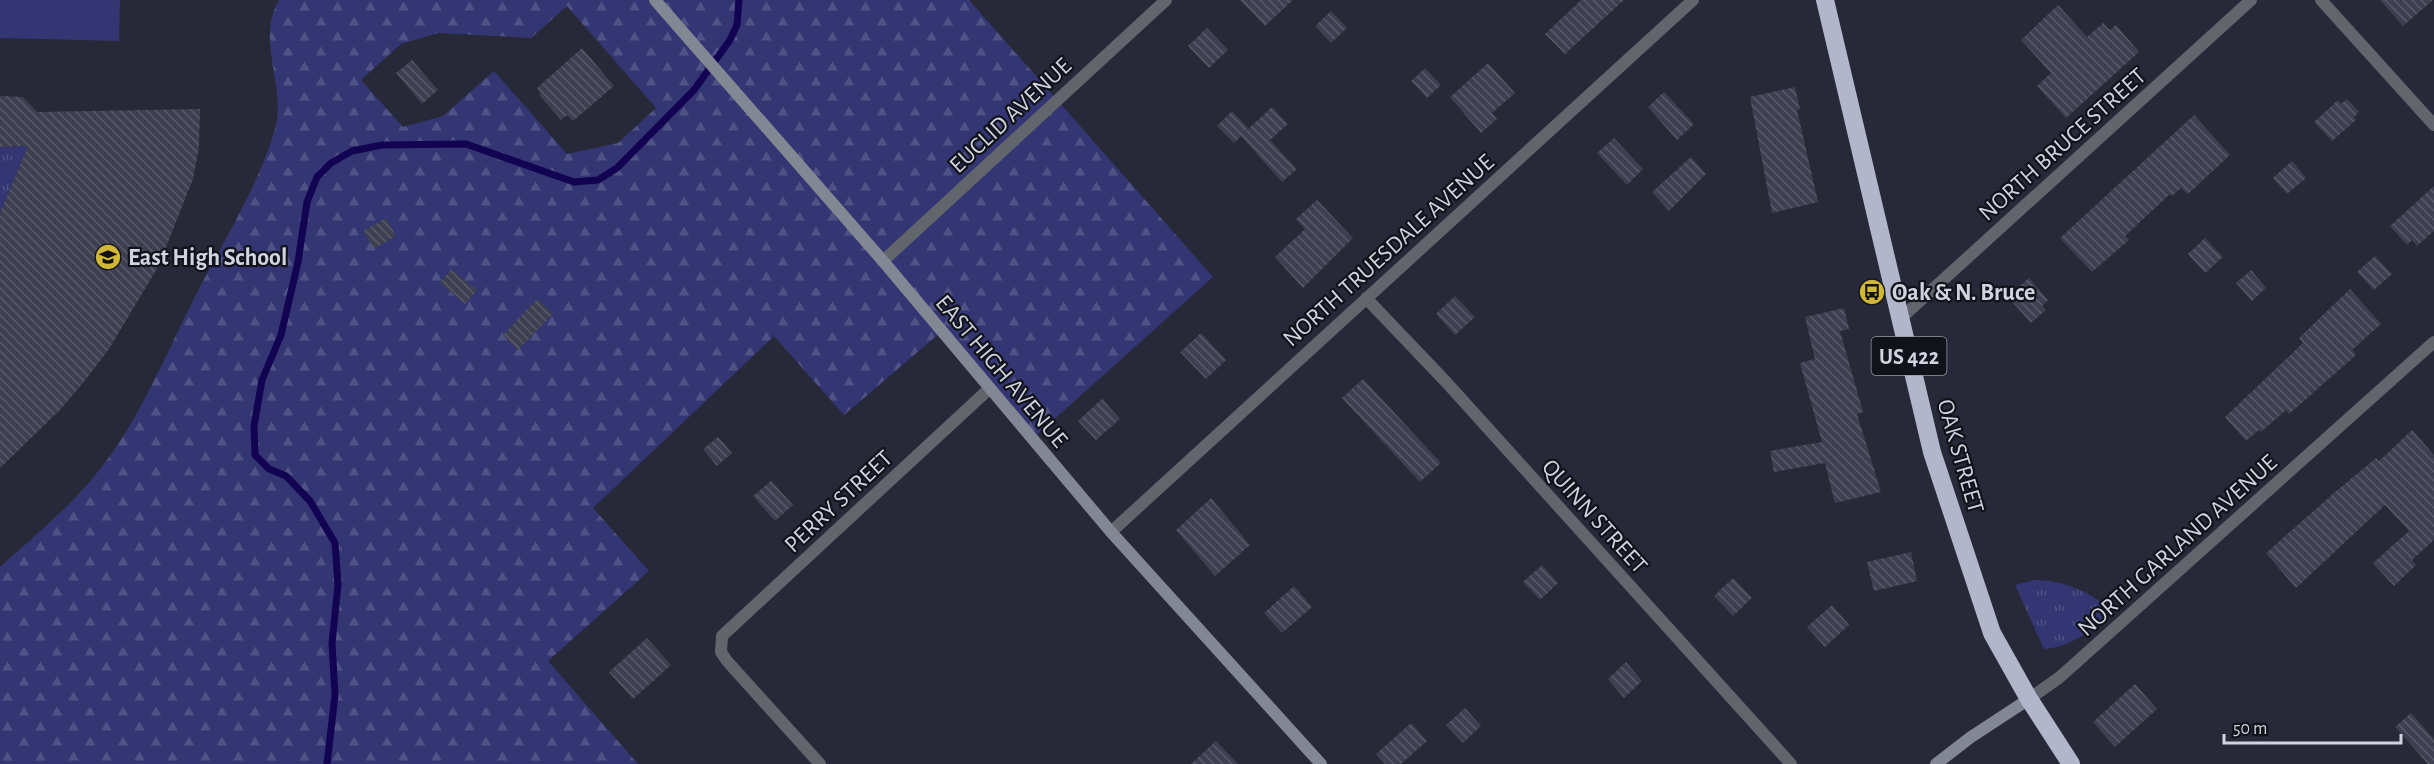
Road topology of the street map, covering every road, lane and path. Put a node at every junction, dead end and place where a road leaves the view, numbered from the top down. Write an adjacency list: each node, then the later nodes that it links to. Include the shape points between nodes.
1 (655, 0): 8 (street, EAST HIGH AVENUE)
2 (1166, 0): 8 (street, EUCLID AVENUE)
3 (1693, 0): 9 (street, NORTH TRUESDALE AVENUE)
4 (1825, 0): 10 (highway, OAK STREET / US 422)
5 (2251, 0): 10 (street, NORTH BRUCE STREET)
6 (2321, 0): 7 (street)
7 (2434, 125)
8 (883, 261): 12 (street, EAST HIGH AVENUE)
9 (1366, 298): 13 (street, NORTH TRUESDALE AVENUE); 17 (street, QUINN STREET)
10 (1900, 319): 14 (highway, OAK STREET / US 422, via 1932,452 1992,633)
11 (2434, 342): 14 (street, NORTH GARLAND AVENUE, via 2060,677)
12 (989, 389): 13 (street, EAST HIGH AVENUE); 15 (street, PERRY STREET, via 722,636 720,645 727,661)
13 (1111, 532): 16 (street, EAST HIGH AVENUE)
14 (2029, 699): 18 (street, NORTH GARLAND AVENUE); 19 (highway, OAK STREET / US 422)
15 (820, 764)
16 (1321, 764)
17 (1791, 764)
18 (1936, 764)
19 (2071, 764)

